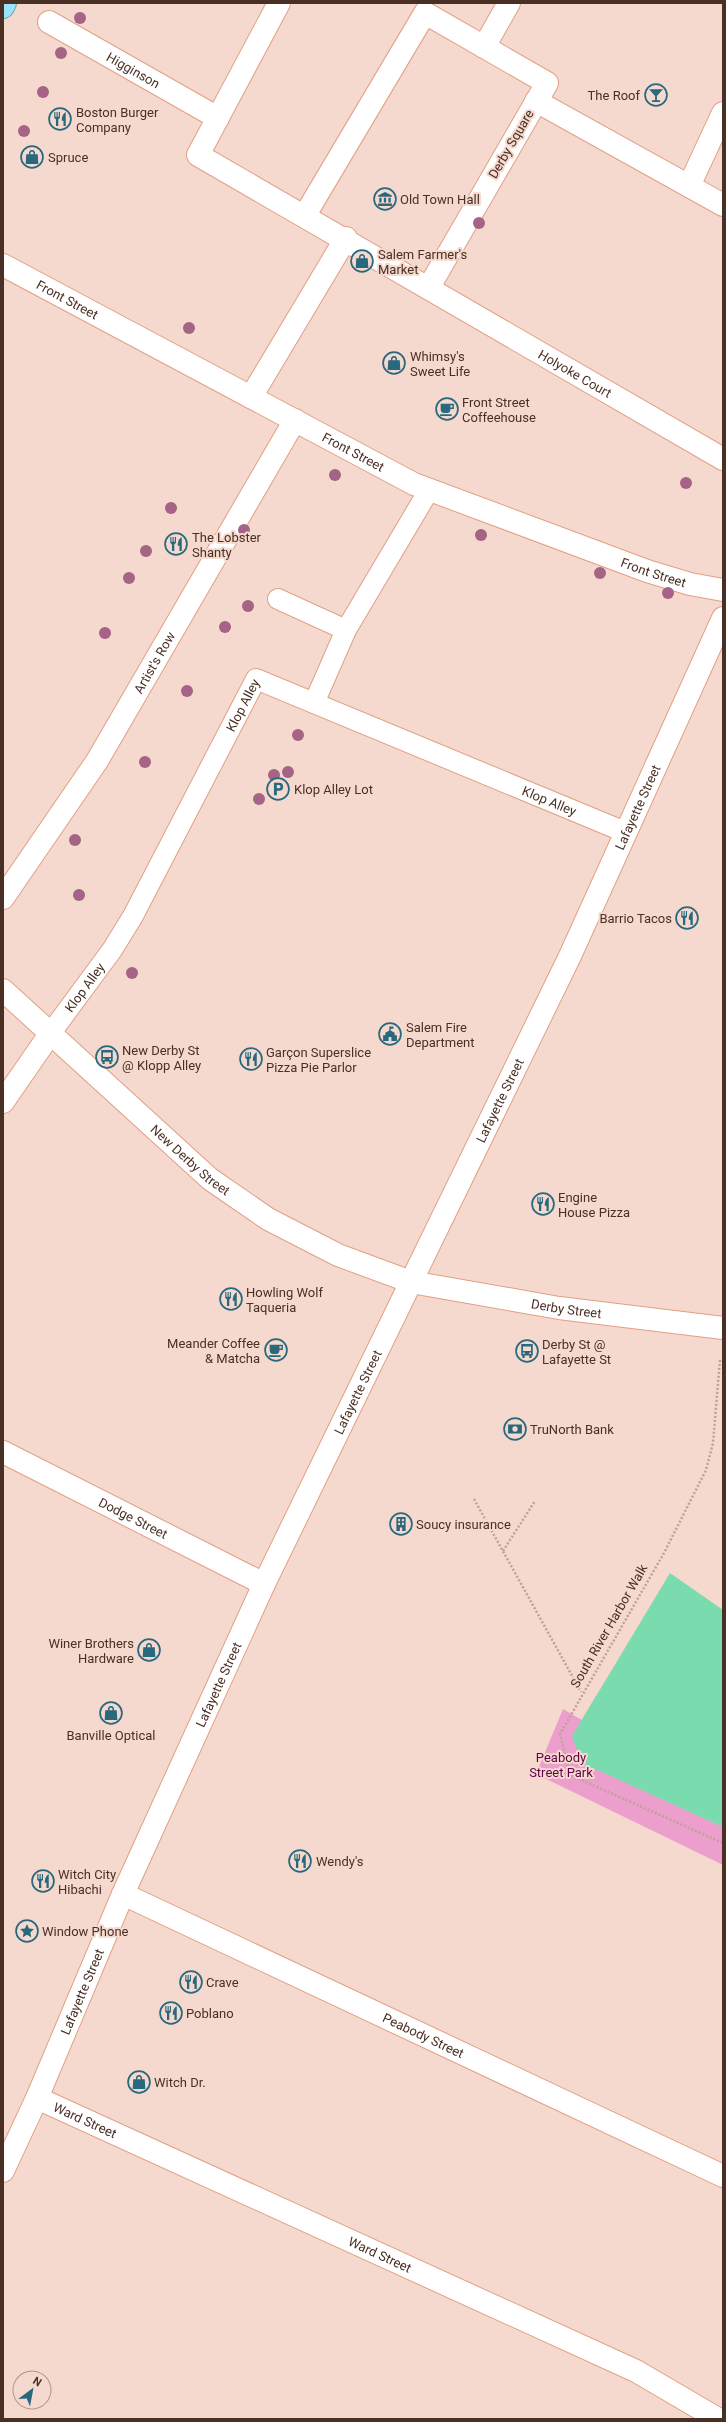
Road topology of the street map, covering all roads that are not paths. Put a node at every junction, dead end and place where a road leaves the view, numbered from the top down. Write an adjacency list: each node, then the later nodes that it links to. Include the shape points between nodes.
1 (5, 3): 4 (highway)
2 (278, 3): 10 (street)
3 (509, 3): 7 (street)
4 (3, 7)
5 (423, 8): 7 (street, Derby Square); 13 (street, Derby Square)
6 (49, 22): 10 (street, Higginson)
7 (484, 47): 8 (street, Derby Square, via 546,83)
8 (536, 101): 11 (street); 16 (street, Derby Square)
9 (723, 113): 11 (street)
10 (218, 118): 13 (street, via 198,155)
11 (689, 186): 12 (street)
12 (723, 205)
13 (305, 215): 14 (street)
14 (346, 238): 16 (street); 17 (street)
15 (3, 265): 17 (street, Front Street)
16 (429, 287): 19 (street, Holyoke Court)
17 (251, 397): 18 (street, Front Street)
18 (295, 420): 20 (street, Front Street); 27 (street, Artist's Row, via 97,761)
19 (723, 459)
20 (429, 490): 21 (street, Front Street, via 647,571 690,584); 24 (lane)
21 (723, 590)
22 (278, 599): 24 (lane)
23 (723, 618): 26 (street, Lafayette Street)
24 (346, 630): 25 (lane)
25 (314, 703): 26 (lane, Klop Alley); 29 (lane, Klop Alley, via 256,679 133,916 112,950)
26 (625, 832): 31 (street, Lafayette Street, via 570,956)
27 (3, 898)
28 (3, 990): 29 (street, New Derby Street)
29 (50, 1034): 30 (street); 31 (street, New Derby Street, via 210,1179 268,1219 338,1255)
30 (3, 1102)
31 (411, 1282): 32 (street, Derby Street, via 559,1308); 34 (street, Lafayette Street)
32 (723, 1328)
33 (3, 1452): 34 (street, Dodge Street)
34 (264, 1584): 35 (street, Lafayette Street)
35 (123, 1894): 36 (street, Lafayette Street); 38 (street, Peabody Street)
36 (37, 2098): 37 (street, Lafayette Street); 39 (street, Ward Street, via 636,2371)
37 (3, 2171)
38 (723, 2176)
39 (718, 2419)

